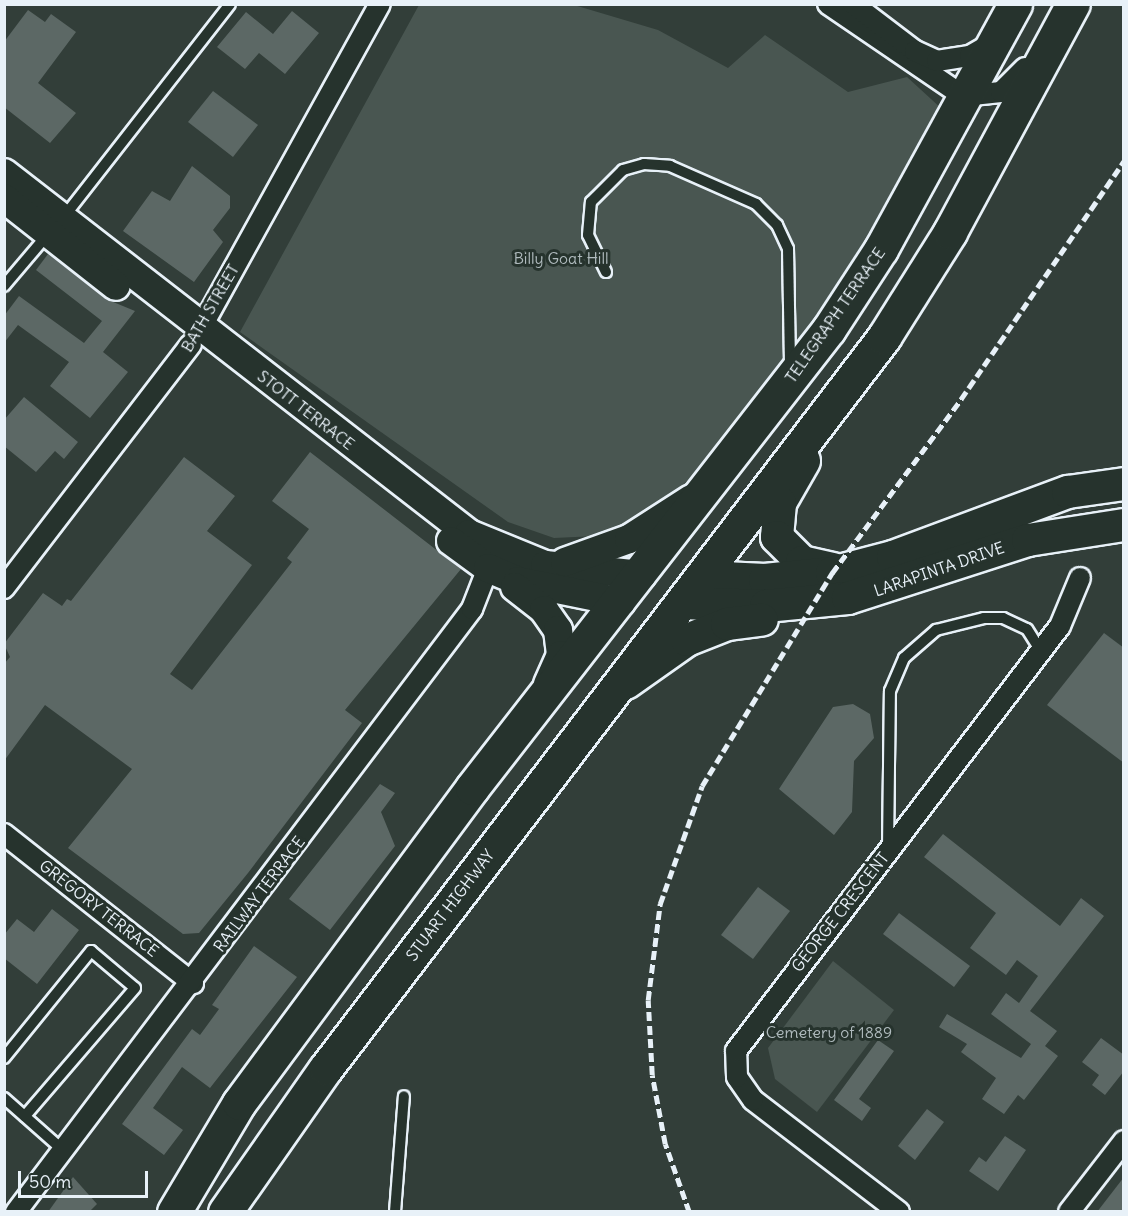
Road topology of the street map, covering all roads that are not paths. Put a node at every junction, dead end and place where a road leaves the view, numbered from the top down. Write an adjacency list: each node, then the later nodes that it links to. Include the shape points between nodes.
1 (230, 4): 12 (lane)
2 (380, 4): 15 (street, BATH STREET)
3 (828, 4): 9 (street)
4 (853, 4): 8 (street, via 915,51 937,61 970,56)
5 (1015, 4): 8 (highway, TELEGRAPH TERRACE)
6 (1064, 4): 9 (street, via 1011,87 989,96)
7 (1073, 4): 16 (highway, via 950,232)
8 (995, 42): 9 (highway, TELEGRAPH TERRACE)
9 (963, 96): 17 (highway, TELEGRAPH TERRACE, via 881,249)
10 (4, 173): 12 (main road, STOTT TERRACE)
11 (4, 198): 12 (main road, STOTT TERRACE)
12 (56, 226): 14 (lane); 15 (main road, STOTT TERRACE)
13 (606, 272): 17 (lane, via 588,235 591,202 623,170 644,164 670,166 756,204 777,225 788,249)
14 (4, 286)
15 (196, 336): 21 (main road, STOTT TERRACE, via 455,524 506,553); 22 (main road, STOTT TERRACE); 27 (street, BATH STREET)
16 (884, 337): 24 (highway); 26 (main road, via 786,490 776,514 781,545 802,562)
17 (790, 381): 19 (highway, TELEGRAPH TERRACE)
18 (1124, 484): 26 (main road, LARAPINTA DRIVE, via 1068,492 1006,512)
19 (705, 488): 21 (main road, via 621,543 580,559); 23 (highway, TELEGRAPH TERRACE)
20 (1124, 525): 26 (main road, LARAPINTA DRIVE, via 1028,540)
21 (545, 565): 23 (main road, STOTT TERRACE)
22 (488, 568): 28 (main road, STOTT TERRACE, via 561,594); 32 (main road, via 529,596 558,630 561,655); 35 (street, RAILWAY TERRACE, via 472,609)
23 (641, 575): 24 (highway); 28 (highway, TELEGRAPH TERRACE)
24 (703, 577): 26 (main road, LARAPINTA DRIVE); 29 (highway)
25 (1080, 578): 30 (street, GEORGE CRESCENT, via 1070,611)
26 (871, 579): 29 (main road, LARAPINTA DRIVE, via 813,604); 31 (main road, via 829,610 704,632 636,674)
27 (4, 588)
28 (621, 602): 29 (highway); 32 (highway)
29 (682, 603): 31 (highway, STUART HIGHWAY)
30 (1041, 650): 34 (street, GEORGE CRESCENT); 34 (lane, via 1034,635 1015,623 976,618 936,630 904,658 890,691)
31 (611, 696): 44 (highway, STUART HIGHWAY, via 326,1068)
32 (530, 717): 43 (highway, via 238,1103)
33 (4, 834): 35 (street, GREGORY TERRACE)
34 (888, 849): 46 (street, GEORGE CRESCENT, via 746,1034 735,1065 753,1100)
35 (193, 983): 41 (street, RAILWAY TERRACE)
36 (4, 1058): 39 (lane, via 91,951 135,988)
37 (404, 1096): 45 (lane)
38 (4, 1098): 39 (lane)
39 (25, 1116): 41 (lane)
40 (1124, 1141): 47 (street)
41 (64, 1150): 42 (street, RAILWAY TERRACE)
42 (16, 1212)
43 (174, 1212)
44 (225, 1212)
45 (394, 1212)
46 (899, 1212)
47 (1069, 1212)

